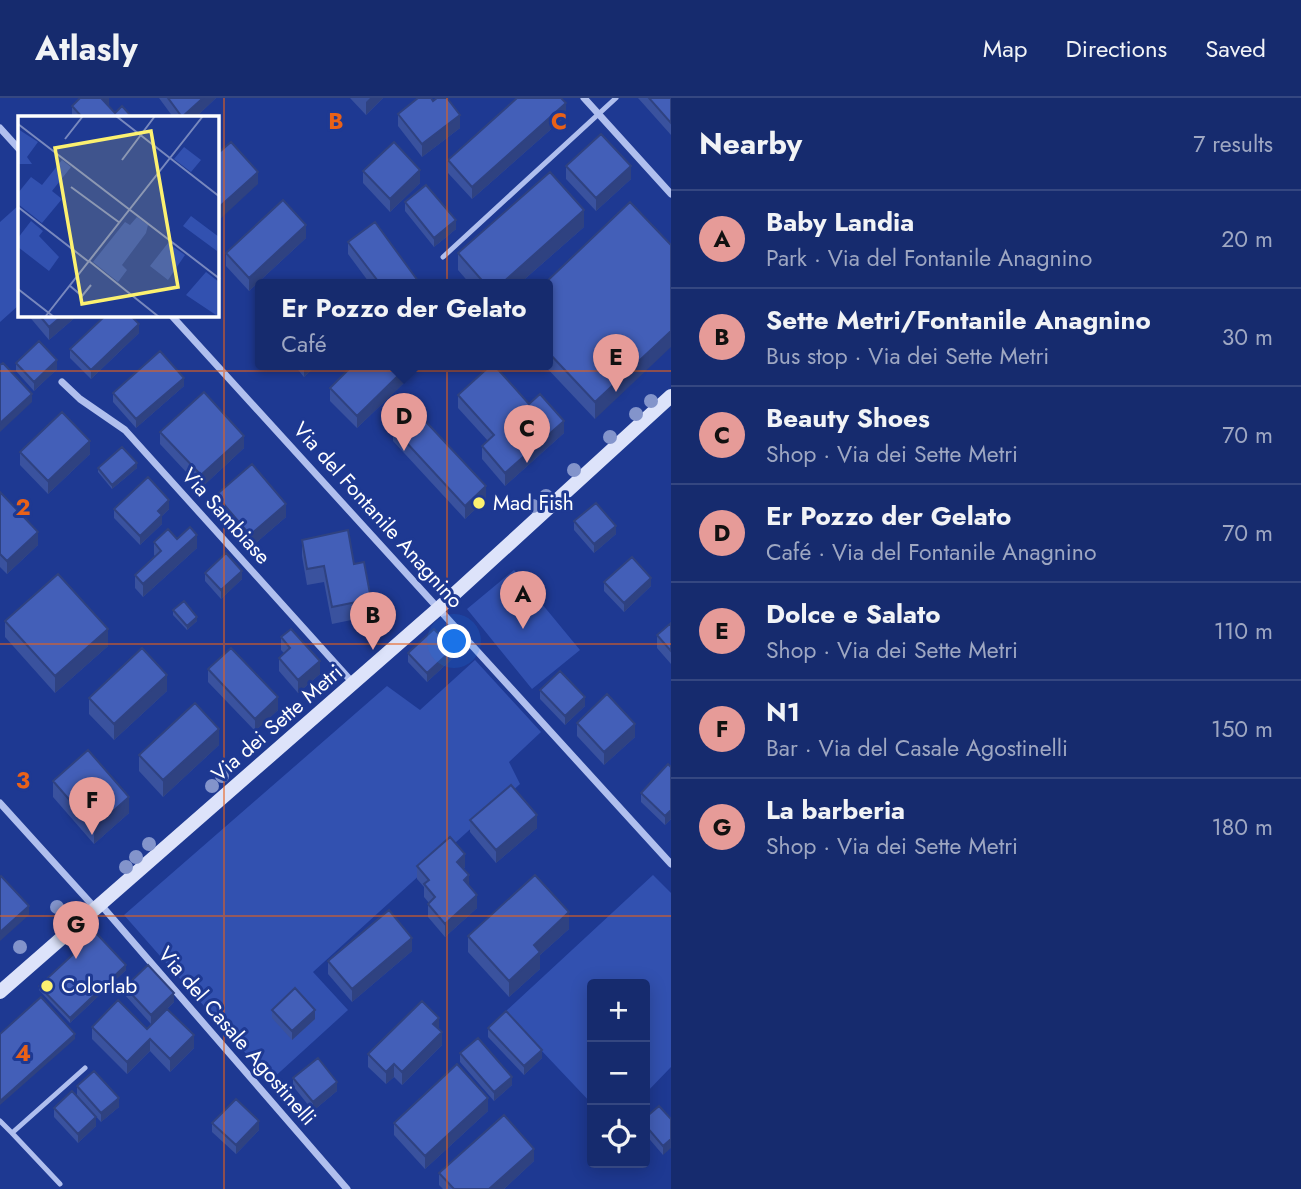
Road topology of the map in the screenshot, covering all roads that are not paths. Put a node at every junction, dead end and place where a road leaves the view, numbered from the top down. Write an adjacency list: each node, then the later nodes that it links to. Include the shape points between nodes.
1 (584, 98): 3 (street)
2 (616, 98): 3 (lane)
3 (598, 114): 6 (street); 7 (lane)
4 (0, 128): 5 (street)
5 (18, 148)
6 (671, 194)
7 (443, 257)
8 (173, 317): 11 (street, Via del Fontanile Anagnino)
9 (62, 383): 12 (street, Via Sambiase, via 125,430)
10 (671, 396): 11 (street, Via dei Sette Metri)
11 (439, 608): 12 (street, Via dei Sette Metri); 14 (street, Via del Fontanile Anagnino)
12 (353, 683): 15 (street, Via dei Sette Metri)
13 (0, 803): 15 (street, Via del Casale Agostinelli)
14 (671, 864)
15 (99, 907): 16 (street, Via dei Sette Metri); 21 (street, Via del Casale Agostinelli)
16 (0, 992)
17 (85, 1068): 19 (lane)
18 (0, 1121): 19 (lane)
19 (12, 1133): 20 (lane)
20 (60, 1184)
21 (347, 1189)

